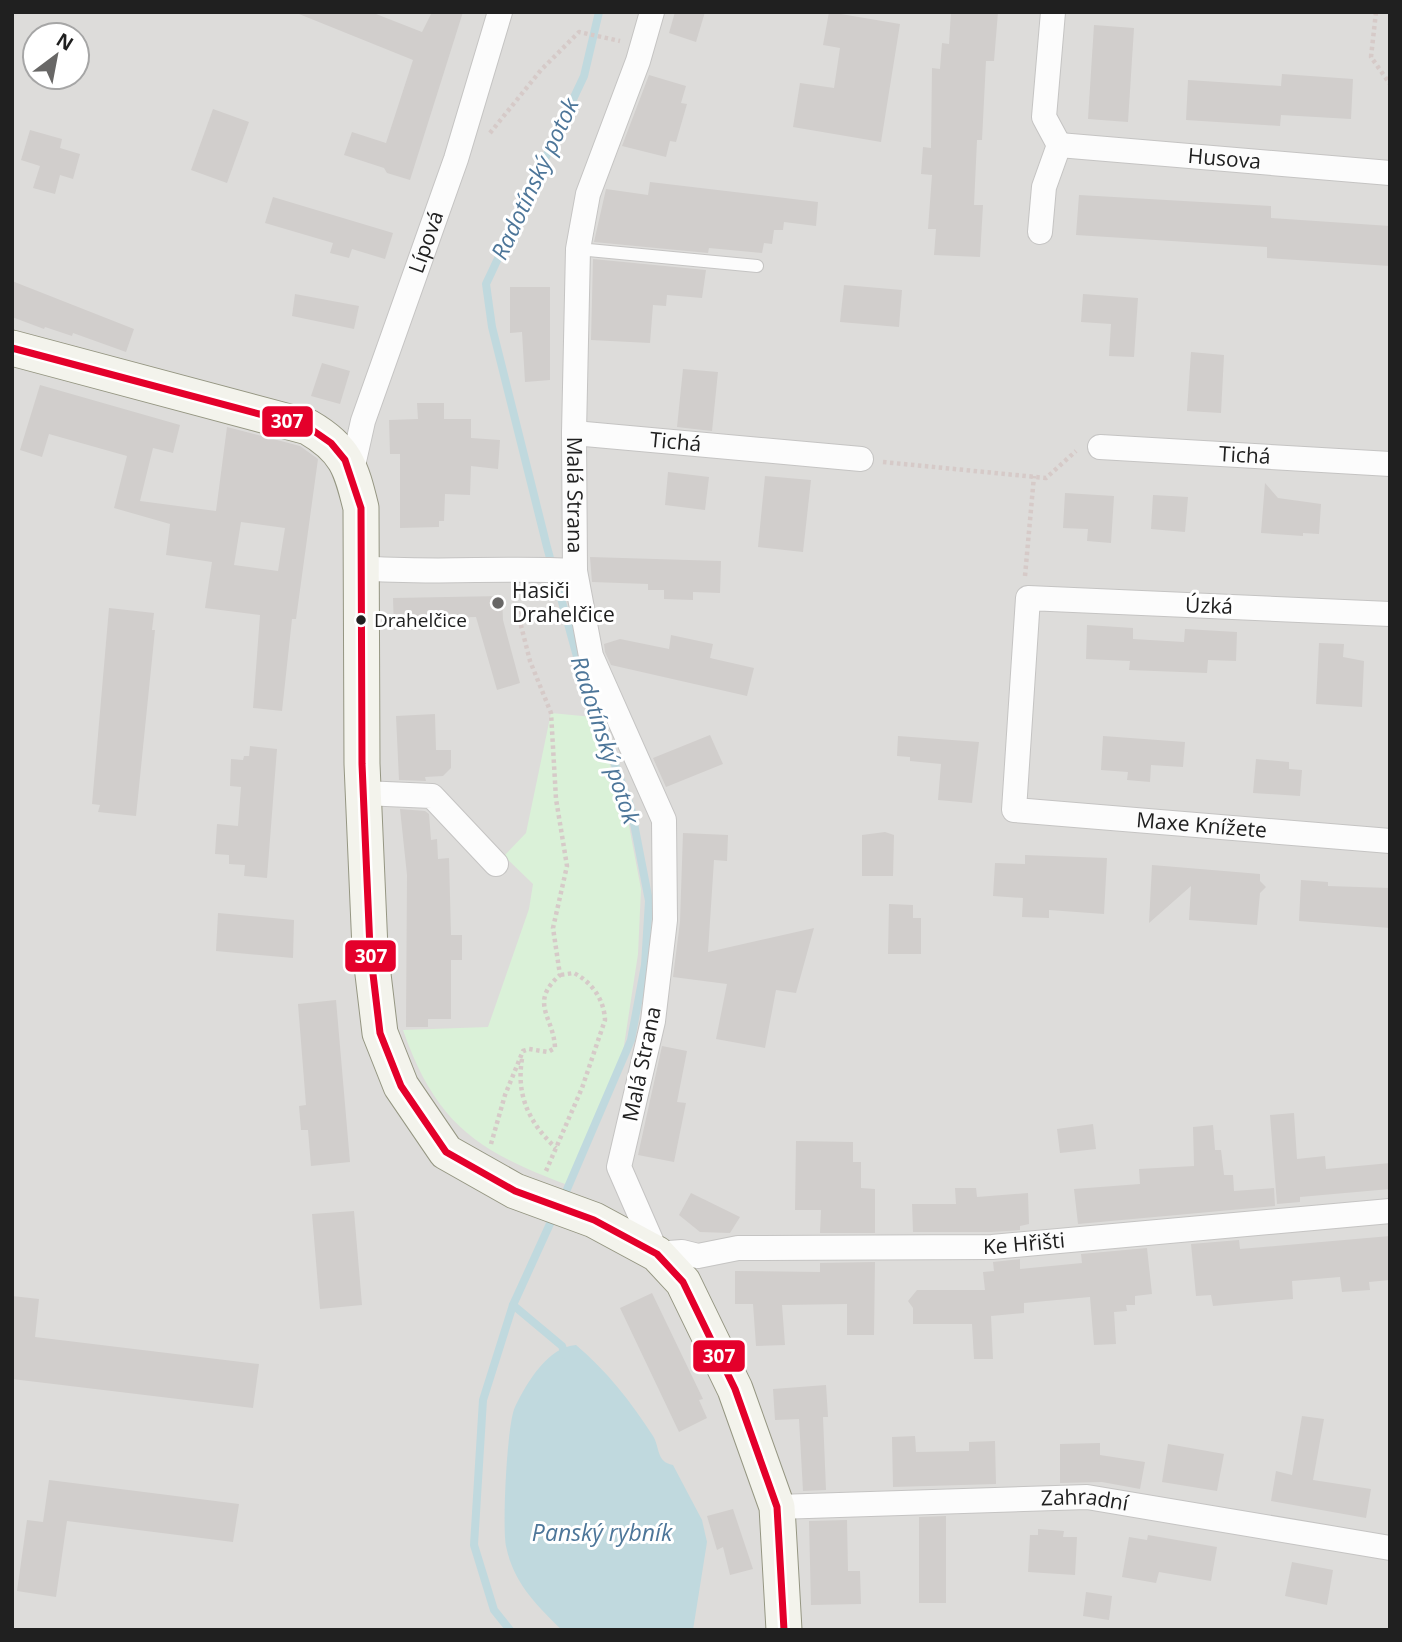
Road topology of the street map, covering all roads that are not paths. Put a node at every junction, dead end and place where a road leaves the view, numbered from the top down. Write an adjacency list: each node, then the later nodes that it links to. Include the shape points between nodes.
1 (500, 12): 14 (street, Lípová, via 456,159 363,421)
2 (652, 12): 7 (street, Malá Strana, via 588,194)
3 (1053, 12): 4 (street, via 1044,117)
4 (1059, 145): 5 (street, Husova); 6 (street, via 1044,187)
5 (1390, 173)
6 (1040, 232)
7 (578, 249): 8 (lane); 10 (street, Malá Strana)
8 (757, 266)
9 (12, 348): 14 (main road, via 308,427 327,438)
10 (574, 433): 12 (street, Tichá); 16 (street, Malá Strana)
11 (1100, 447): 13 (street, Tichá)
12 (861, 460)
13 (1390, 464)
14 (352, 470): 15 (main road, via 361,508)
15 (359, 568): 16 (street, via 410,573); 18 (main road)
16 (570, 571): 23 (street, Malá Strana, via 591,656 664,820 665,920 653,1021 619,1167)
17 (1390, 614): 19 (street, Úzká, via 1028,598)
18 (363, 793): 21 (street, via 432,796); 23 (main road, via 370,949 380,1033 401,1086 446,1152 529,1185)
19 (1014, 810): 20 (street, Maxe Knížete)
20 (1390, 841)
21 (496, 864)
22 (1390, 1211): 23 (street, Ke Hřišti, via 992,1247 738,1248 698,1256)
23 (657, 1254): 24 (main road, via 683,1282 735,1389)
24 (777, 1507): 25 (street, Zahradní, via 1087,1497); 26 (main road)
25 (1390, 1548)
26 (784, 1630)

